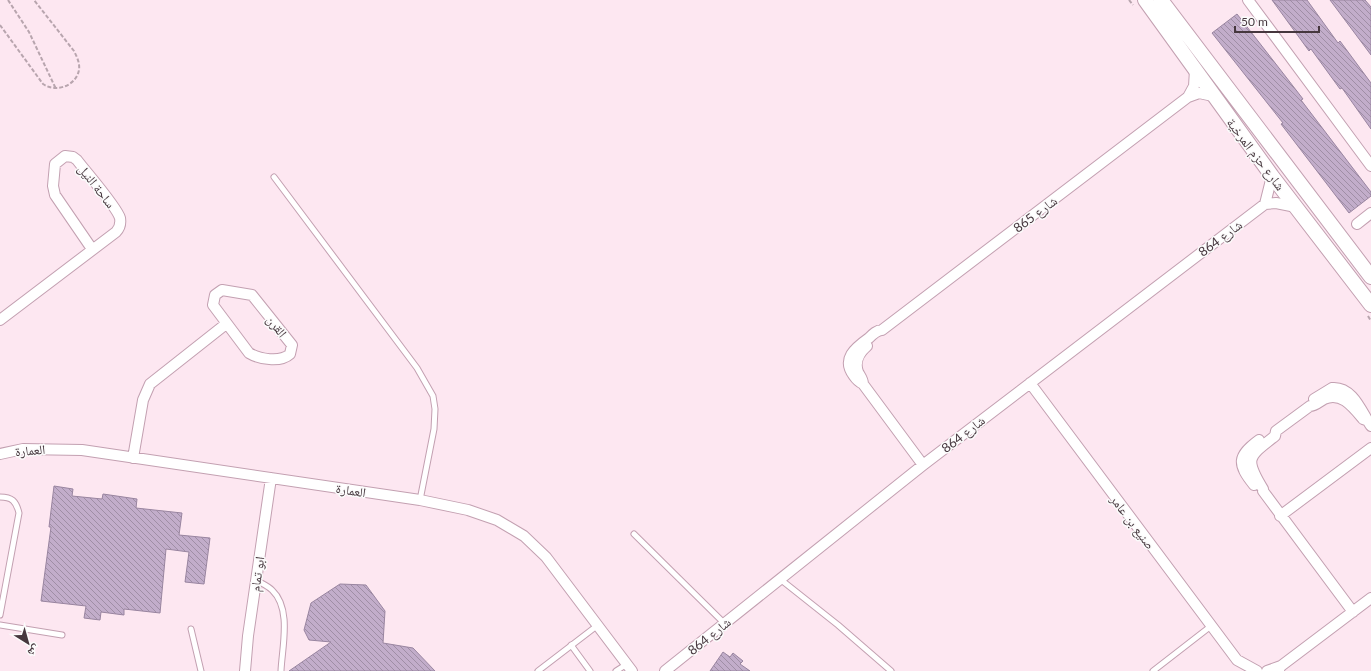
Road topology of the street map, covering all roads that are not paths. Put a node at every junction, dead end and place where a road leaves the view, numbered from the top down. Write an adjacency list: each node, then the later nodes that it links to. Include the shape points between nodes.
1 (1145, 0): 4 (street, شارع حزم المرخية)
2 (1161, 0): 15 (street, شارع حزم المرخية)
3 (1248, 0): 7 (street)
4 (1195, 70): 5 (street, شارع حزم المرخية); 6 (street, via 1195,81)
5 (1213, 96): 6 (street, via 1199,93); 8 (street, شارع حزم المرخية)
6 (1188, 97): 24 (street, شارع 865, via 882,330 880,335 858,355 857,366 863,384)
7 (1371, 166)
8 (1272, 176): 10 (street); 11 (street, شارع حزم المرخية)
9 (274, 177): 27 (lane, via 417,368 433,396 434,429)
10 (1265, 204): 11 (street, via 1276,203); 19 (street, شارع 864)
11 (1296, 207): 16 (street, شارع حزم المرخية)
12 (1371, 213): 13 (street)
13 (1357, 224)
14 (92, 249): 14 (street, ساحة النيل, via 119,229 120,219 77,160 65,156 55,164 54,190); 17 (street, ساحة النيل)
15 (1371, 276)
16 (1371, 304)
17 (0, 320)
18 (226, 324): 18 (street, القرن, via 253,355 279,359 287,357 292,351 292,345 252,295 228,290 222,290 215,295 213,305); 23 (street, via 150,384 143,400)
19 (1030, 383): 24 (street, شارع 864); 38 (street, صنيع بن عامر)
20 (1369, 423): 28 (street, via 1350,404 1340,398 1328,398 1310,406 1247,449 1241,463 1244,470)
21 (1371, 448): 28 (street)
22 (0, 454): 23 (street, العمارة, via 23,449 49,448)
23 (133, 458): 25 (street, العمارة)
24 (923, 465): 30 (street, شارع 864)
25 (271, 478): 27 (street, العمارة); 31 (street, ابو تمام)
26 (0, 497): 34 (lane, via 9,497 16,503 19,513)
27 (420, 500): 37 (street, العمارة, via 483,514 524,536 546,557)
28 (1280, 516): 33 (street)
29 (634, 534): 35 (lane)
30 (780, 579): 35 (street, شارع 864); 52 (lane)
31 (256, 580): 46 (street, ابو تمام); 47 (lane, via 272,589 282,608 284,623)
32 (1371, 598): 33 (street)
33 (1353, 612): 44 (street)
34 (0, 615)
35 (724, 623): 51 (street, شارع 864)
36 (0, 625): 40 (lane)
37 (598, 625): 41 (lane); 43 (street, العمارة)
38 (1211, 626): 42 (street, صنيع بن عامر); 53 (lane)
39 (191, 629): 45 (lane)
40 (62, 635)
41 (571, 645): 48 (lane); 49 (lane)
42 (1237, 660): 54 (street, صنيع بن عامر, via 1236,664); 55 (street, صنيع بن عامر)
43 (629, 667): 50 (lane)
44 (1280, 668): 56 (street)
45 (201, 671)
46 (245, 671)
47 (281, 671)
48 (538, 671)
49 (590, 671)
50 (616, 671)
51 (666, 671)
52 (891, 671)
53 (1153, 671)
54 (1242, 671)
55 (1257, 671)
56 (1267, 671)

